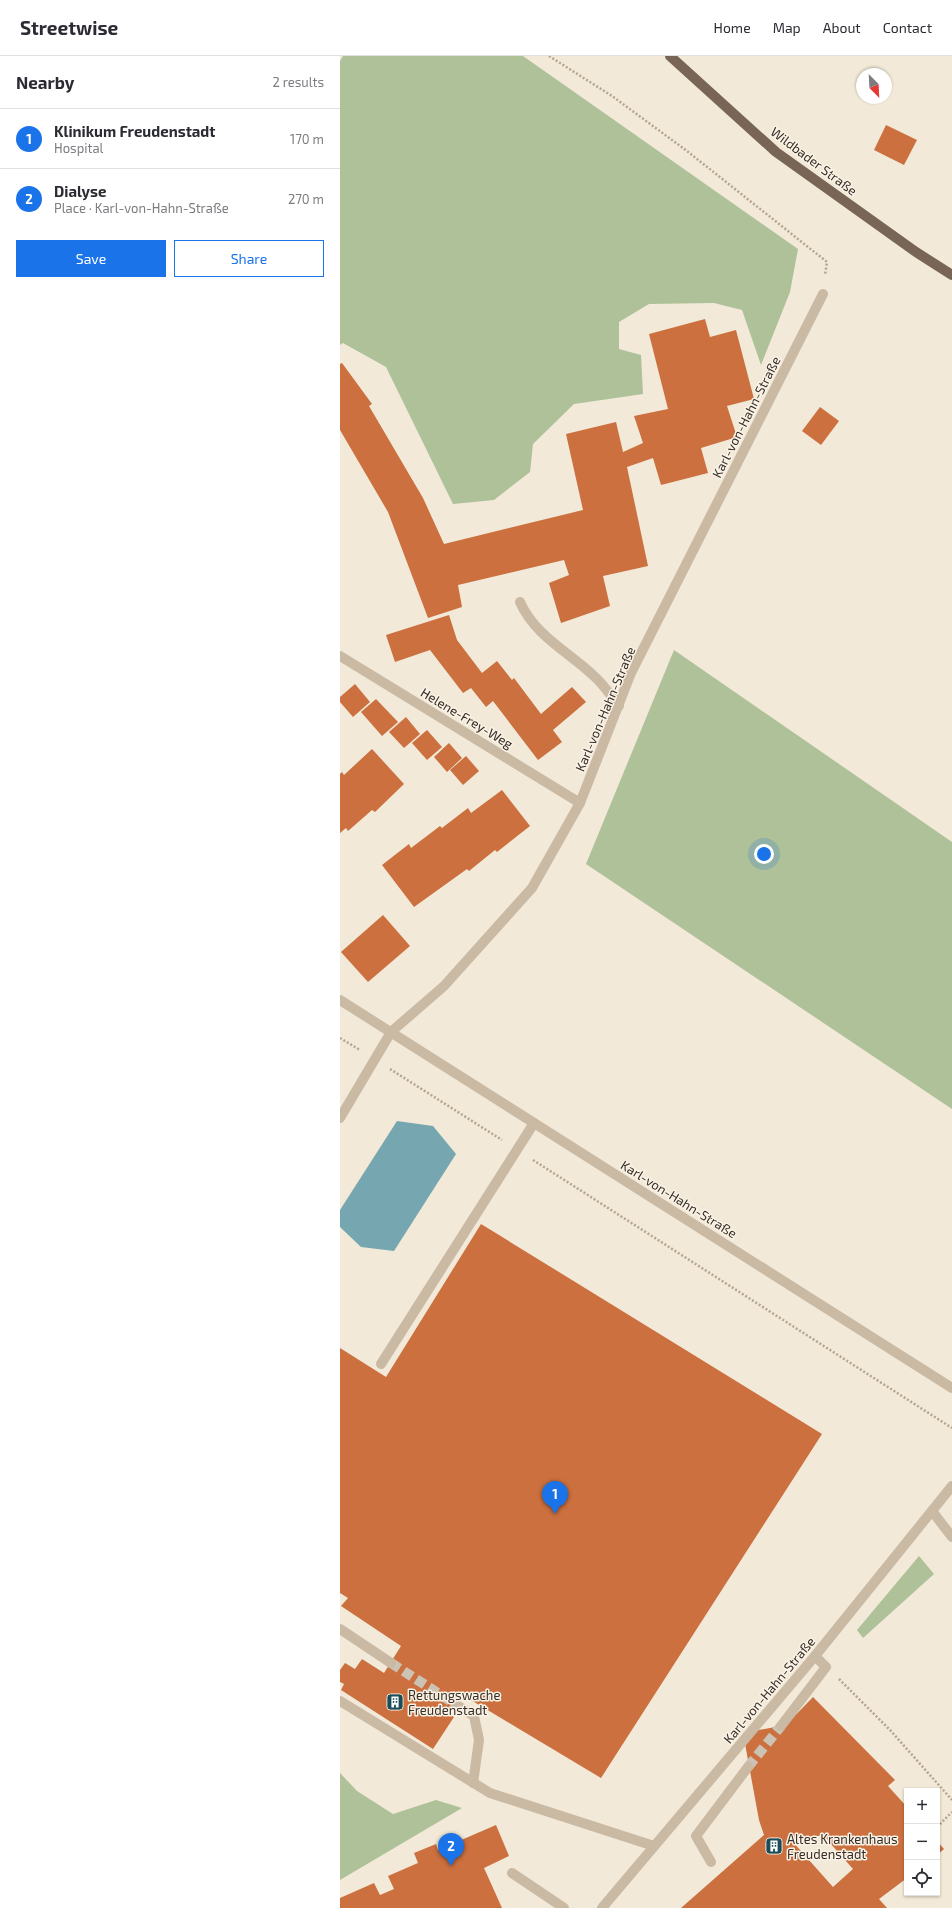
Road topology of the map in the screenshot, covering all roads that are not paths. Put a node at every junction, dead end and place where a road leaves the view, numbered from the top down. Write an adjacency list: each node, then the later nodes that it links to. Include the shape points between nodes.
1 (670, 56): 2 (main road, Wildbader Straße, via 776,152)
2 (952, 275)
3 (823, 294): 6 (street, Karl-von-Hahn-Straße, via 631,673)
4 (520, 602): 6 (street, via 525,614 541,633 596,678)
5 (340, 656): 7 (street, Helene-Frey-Weg)
6 (619, 706): 7 (street, Karl-von-Hahn-Straße)
7 (580, 803): 9 (street, Karl-von-Hahn-Straße, via 532,888 444,986)
8 (340, 1000): 9 (street, Karl-von-Hahn-Straße)
9 (391, 1032): 10 (street); 11 (street, Karl-von-Hahn-Straße)
10 (340, 1118)
11 (534, 1123): 12 (street); 13 (street, Karl-von-Hahn-Straße)
12 (381, 1364)
13 (952, 1388)
14 (952, 1486): 15 (street, Karl-von-Hahn-Straße)
15 (932, 1512): 16 (street); 18 (street, Karl-von-Hahn-Straße)
16 (952, 1536)
17 (340, 1629): 19 (street)
18 (815, 1656): 22 (street, via 826,1666); 25 (street, Karl-von-Hahn-Straße)
19 (391, 1662)
20 (340, 1701): 24 (street)
21 (455, 1704): 24 (street, via 474,1716 479,1740)
22 (781, 1726)
23 (748, 1767): 26 (street, via 696,1836)
24 (473, 1783): 25 (street, via 490,1793)
25 (654, 1846): 29 (street, Karl-von-Hahn-Straße)
26 (711, 1862)
27 (512, 1873): 28 (street)
28 (564, 1908)
29 (602, 1908)

